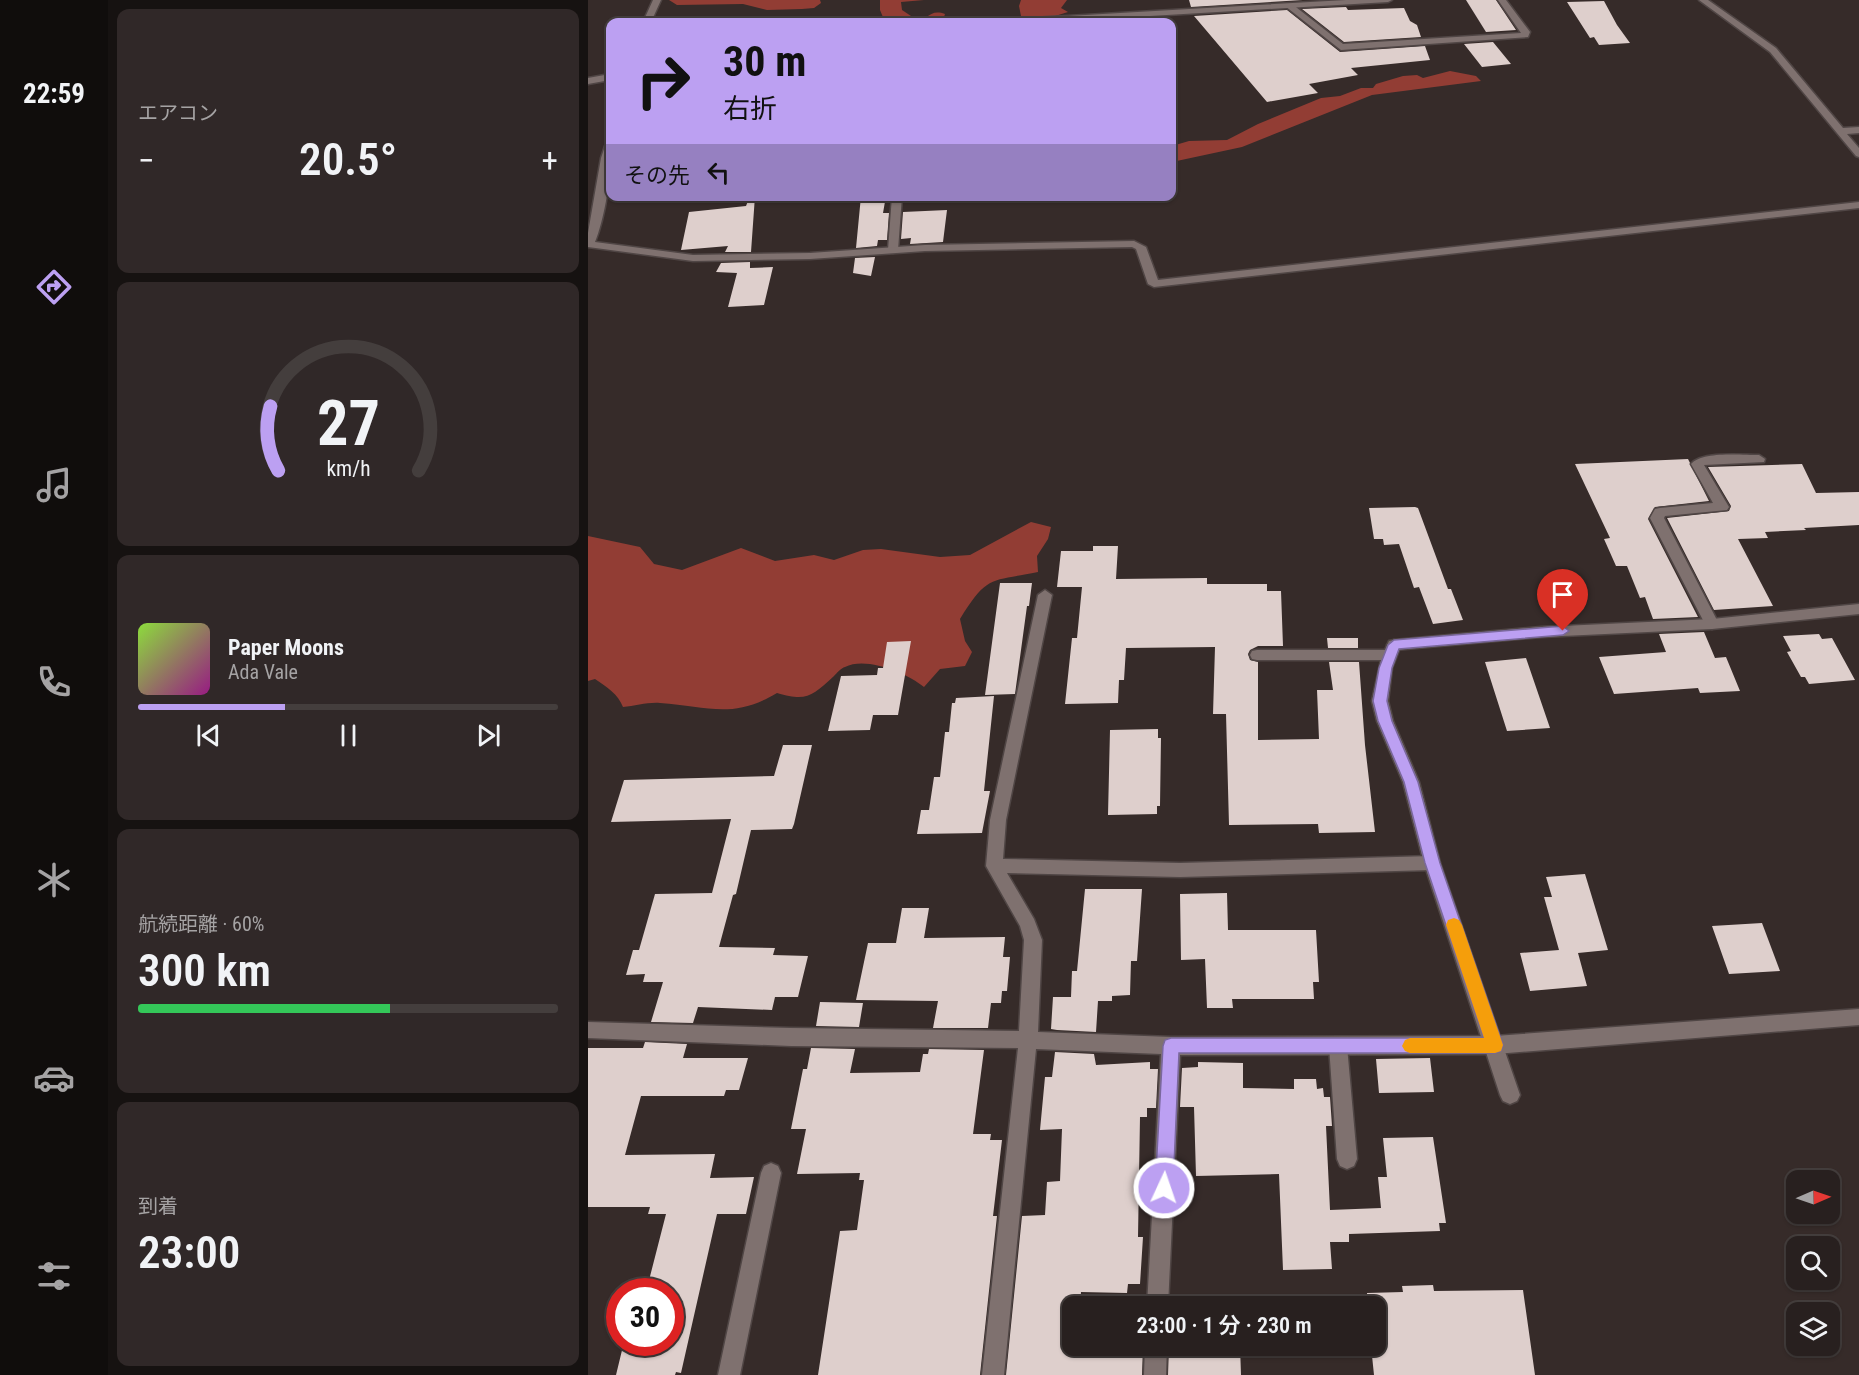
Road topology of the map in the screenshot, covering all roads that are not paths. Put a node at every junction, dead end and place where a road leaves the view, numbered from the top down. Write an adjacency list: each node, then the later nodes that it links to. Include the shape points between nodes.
1 (657, 0): 8 (street)
2 (1388, 0): 5 (street)
3 (1502, 0): 7 (street, via 1525,35 1341,47)
4 (1703, 0): 13 (street, via 1773,50)
5 (1335, 2): 7 (street)
6 (1270, 4): 7 (street); 9 (street)
7 (1288, 6)
8 (649, 18)
9 (1097, 18)
10 (606, 78): 11 (street)
11 (588, 81)
12 (1859, 130): 13 (street)
13 (1841, 131): 14 (street)
14 (1859, 154)
15 (606, 158): 18 (street, via 598,217)
16 (897, 201): 19 (street)
17 (1859, 205): 19 (street, via 1154,284 1141,247 1134,244)
18 (588, 244): 19 (street, via 693,258)
19 (892, 250)
20 (1759, 459): 23 (street, via 1704,460 1697,464 1722,507 1660,512 1657,518)
21 (1046, 595): 27 (street, via 998,820)
22 (1859, 609): 23 (street)
23 (1712, 624): 24 (street, via 1541,632)
24 (1392, 650): 25 (street); 26 (street, via 1380,701 1411,782)
25 (1257, 655)
26 (1432, 863): 27 (street, via 1180,870); 31 (street)
27 (994, 866): 30 (street, via 1028,924 1033,940)
28 (1859, 1017): 31 (street)
29 (588, 1030): 30 (street)
30 (1028, 1040): 32 (street); 40 (street)
31 (1495, 1045): 33 (street); 34 (street)
32 (1171, 1046): 33 (street); 37 (street)
33 (1338, 1046): 35 (street)
34 (1510, 1095)
35 (1347, 1158)
36 (771, 1173): 39 (street)
37 (1158, 1296)
38 (1156, 1356): 41 (street)
39 (729, 1375)
40 (993, 1375)
41 (1155, 1375)

